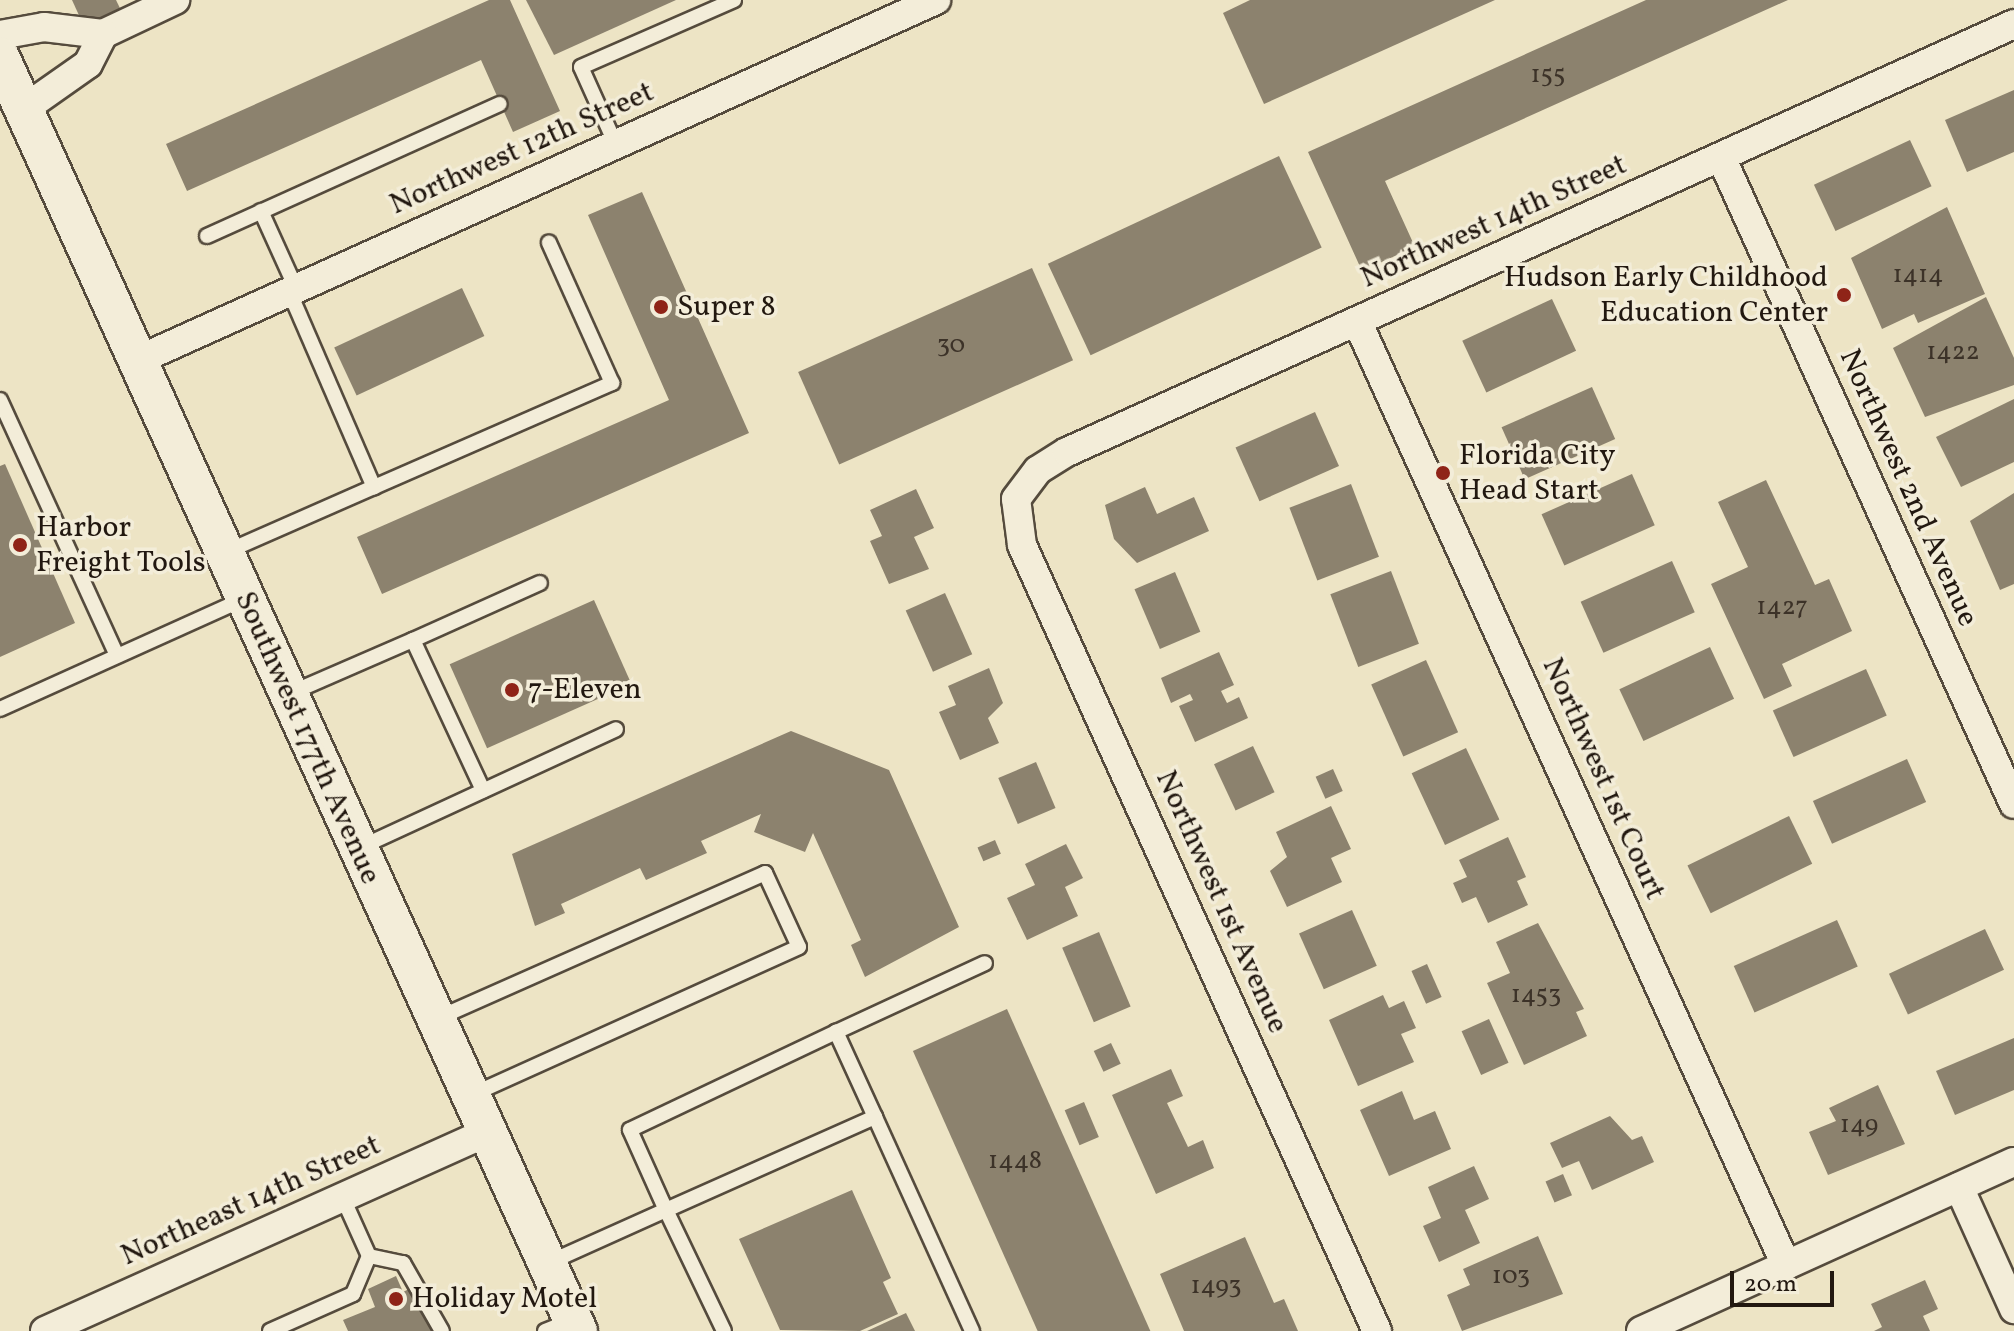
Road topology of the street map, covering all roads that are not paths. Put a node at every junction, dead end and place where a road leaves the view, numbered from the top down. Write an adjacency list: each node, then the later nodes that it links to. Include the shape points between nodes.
1 (175, 0): 5 (street)
2 (734, 0): 10 (lane, via 581,67)
3 (928, 2): 10 (street, Northwest 12th Street)
4 (2014, 24): 11 (street, Northwest 14th Street)
5 (103, 34): 6 (street, via 44,27); 9 (street, via 88,64)
6 (0, 35)
7 (0, 57): 9 (main road, Southwest 177th Avenue)
8 (500, 104): 12 (lane)
9 (24, 109): 17 (main road, Southwest 177th Avenue)
10 (616, 145): 15 (street, Northwest 12th Street)
11 (1721, 157): 16 (street, Northwest 14th Street); 30 (street, Northwest 2nd Avenue)
12 (261, 211): 13 (lane); 15 (lane)
13 (207, 236)
14 (549, 243): 19 (lane, via 612,383)
15 (293, 290): 17 (street, Northwest 12th Street); 19 (lane)
16 (1357, 321): 20 (street, Northwest 14th Street, via 1067,452 1038,470); 44 (street, Northwest 1st Court)
17 (136, 361): 21 (main road, Southwest 177th Avenue)
18 (0, 400): 25 (lane)
19 (374, 487): 21 (lane)
20 (1016, 499): 52 (street, Northwest 1st Avenue, via 1022,545)
21 (223, 553): 23 (main road, Southwest 177th Avenue)
22 (540, 583): 24 (lane)
23 (244, 599): 25 (lane); 26 (main road, Southwest 177th Avenue)
24 (413, 640): 26 (lane); 29 (lane)
25 (117, 656): 27 (lane)
26 (288, 695): 31 (main road, Southwest 177th Avenue)
27 (0, 709)
28 (616, 729): 29 (lane)
29 (483, 790): 31 (lane)
30 (2014, 804)
31 (358, 849): 33 (main road, Southwest 177th Avenue)
32 (985, 963): 34 (lane)
33 (435, 1019): 35 (main road, Southwest 177th Avenue); 35 (lane, via 765,873 799,947)
34 (836, 1032): 36 (lane); 41 (lane, via 630,1130)
35 (469, 1095): 37 (main road, Southwest 177th Avenue)
36 (875, 1117): 41 (lane); 51 (lane)
37 (486, 1133): 40 (street, Northeast 14th Street); 43 (main road, Southwest 177th Avenue)
38 (2014, 1162): 39 (street)
39 (1959, 1187): 44 (street); 45 (street)
40 (342, 1196): 42 (lane); 47 (street, Northeast 14th Street)
41 (666, 1210): 43 (lane); 50 (lane)
42 (369, 1256): 48 (lane, via 353,1294); 49 (lane, via 403,1263)
43 (546, 1264): 46 (main road, Southwest 177th Avenue)
44 (1786, 1265): 53 (street)
45 (2014, 1309)
46 (565, 1327)
47 (54, 1329)
48 (270, 1331)
49 (442, 1331)
50 (724, 1331)
51 (972, 1331)
52 (1377, 1331)
53 (1641, 1331)

